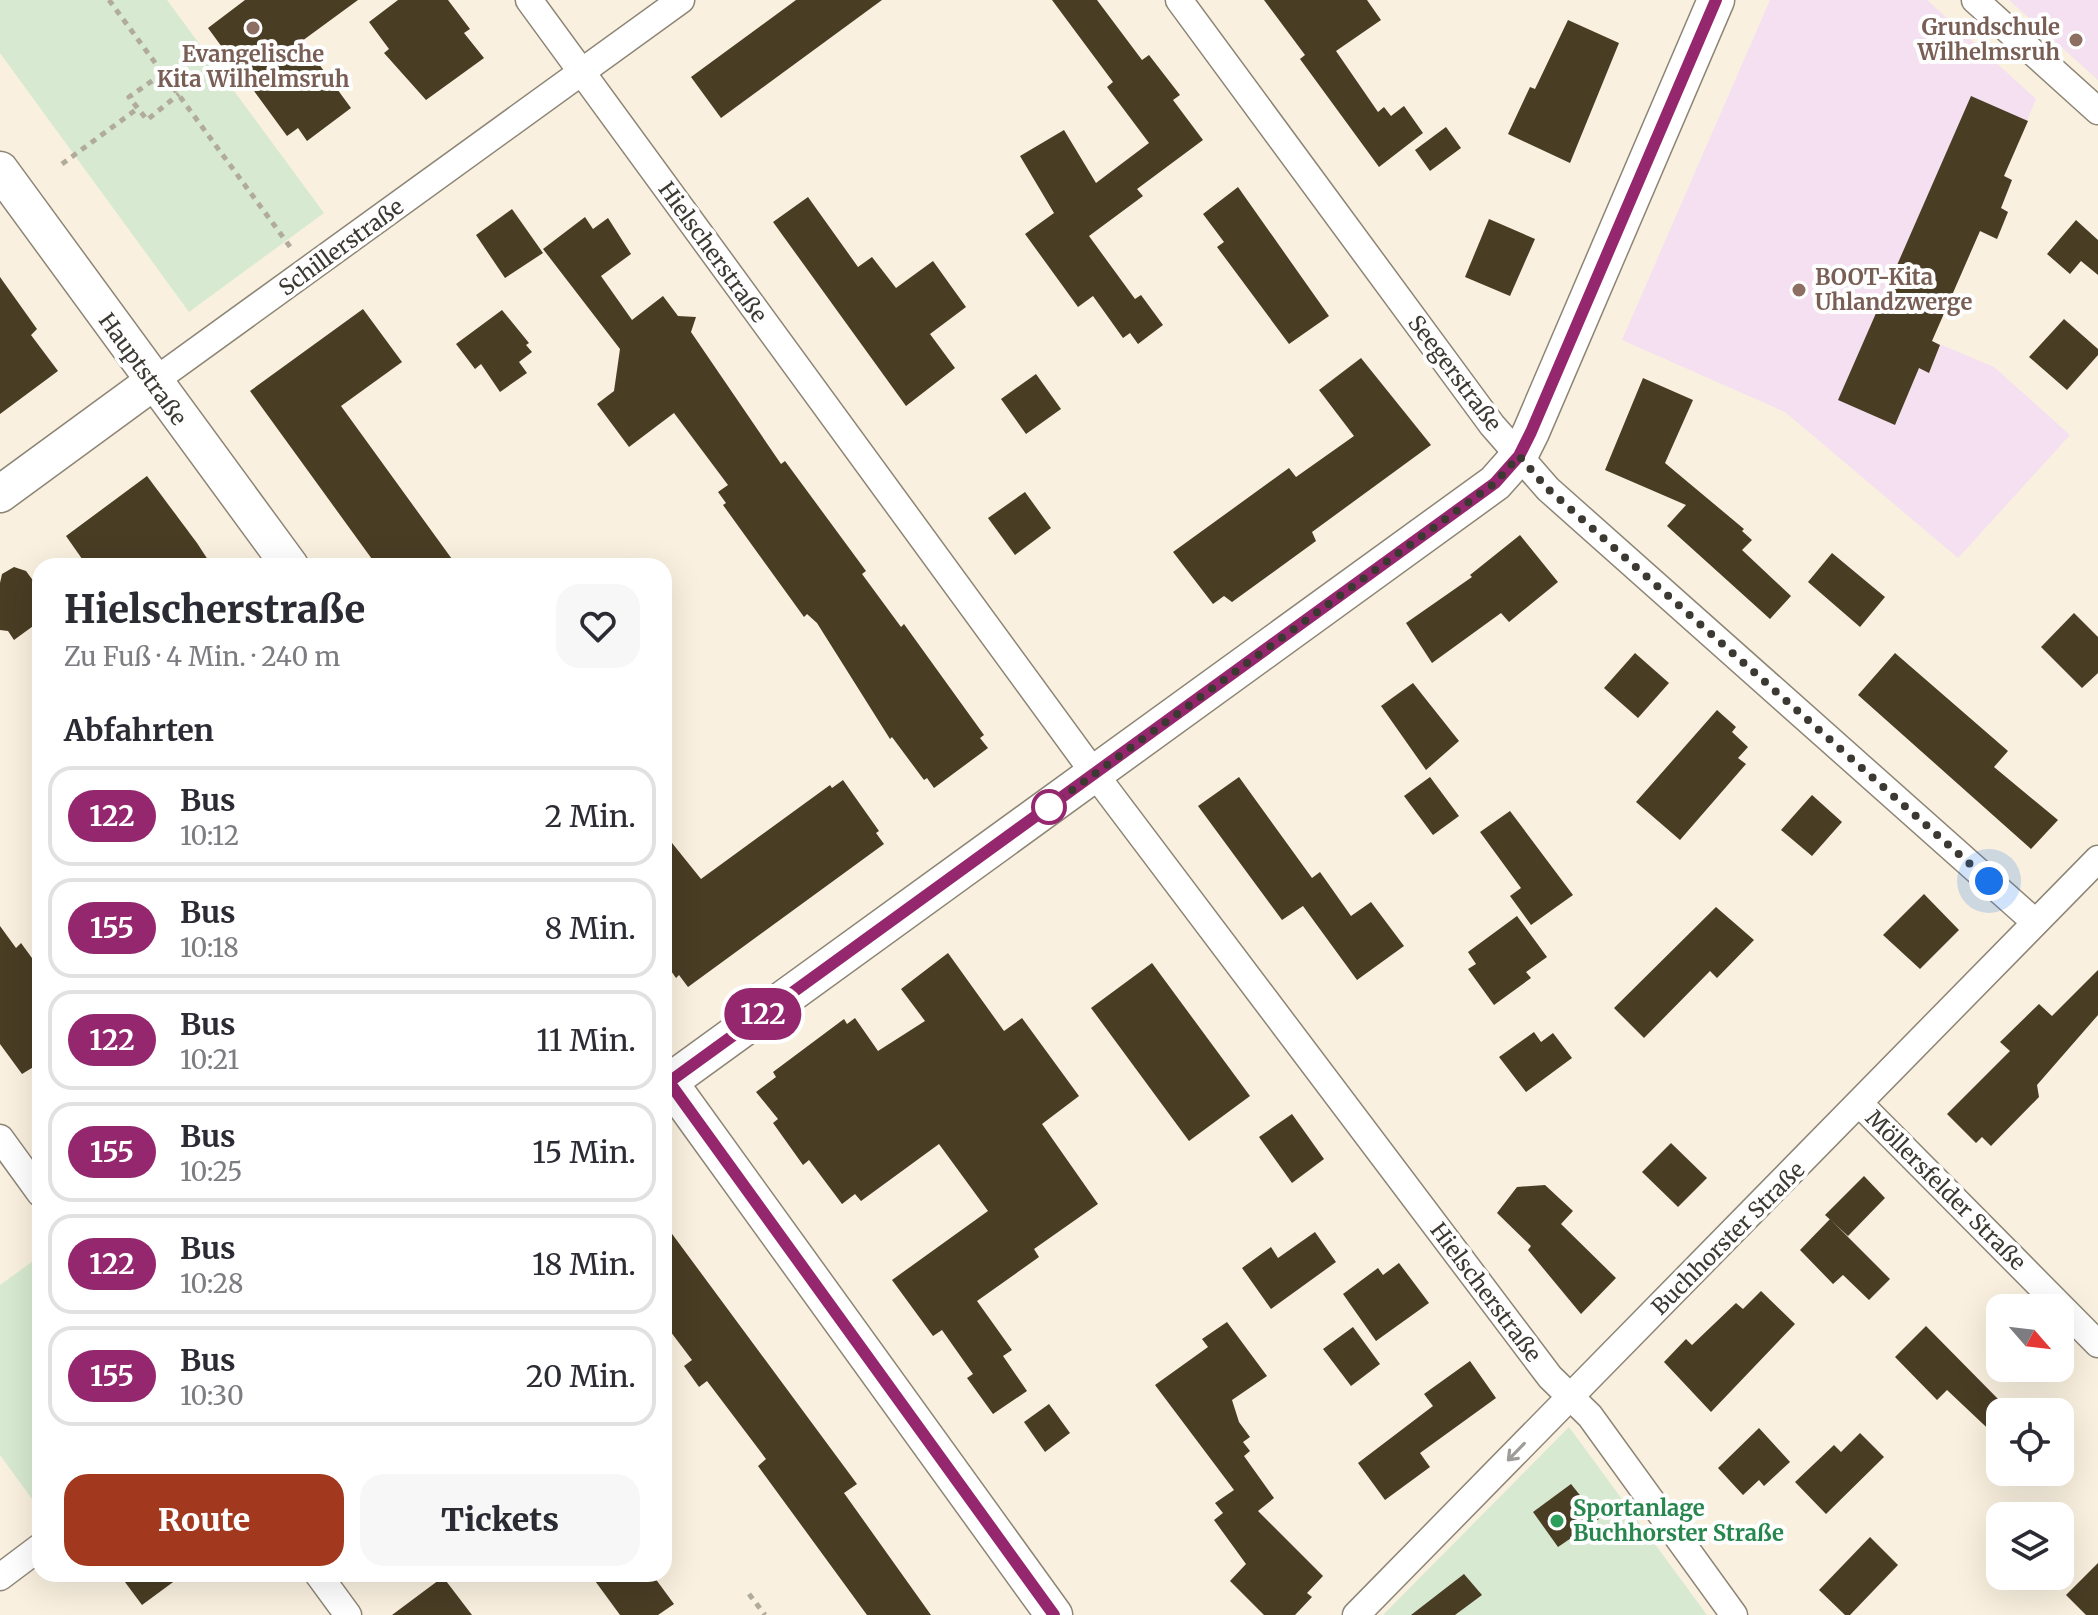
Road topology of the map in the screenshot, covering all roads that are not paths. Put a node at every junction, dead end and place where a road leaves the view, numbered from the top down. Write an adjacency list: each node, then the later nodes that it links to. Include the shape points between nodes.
1 (529, 0): 6 (street, Hielscherstraße)
2 (681, 0): 6 (street, Schillerstraße)
3 (1179, 0): 10 (street, Seegerstraße)
4 (1716, 0): 10 (street)
5 (1975, 0): 7 (street)
6 (582, 73): 9 (street, Schillerstraße); 13 (street, Hielscherstraße)
7 (2098, 111)
8 (0, 170): 9 (street, Hauptstraße)
9 (153, 382): 11 (street, Schillerstraße); 12 (street, Hauptstraße)
10 (1519, 456): 13 (street, via 1495,483); 15 (street, Seegerstraße, via 1548,489)
11 (0, 494)
12 (284, 558)
13 (1094, 773): 16 (street); 22 (street, Hielscherstraße, via 1550,1377)
14 (2098, 859): 15 (street, Buchhorster Straße)
15 (2035, 922): 18 (street, Buchhorster Straße)
16 (672, 1077)
17 (672, 1089): 27 (street)
18 (1861, 1105): 21 (street, Möllersfelder Straße); 22 (street, Buchhorster Straße)
19 (0, 1138): 20 (street)
20 (32, 1182)
21 (2098, 1344)
22 (1570, 1396): 28 (street, Buchhorster Straße, one-way to 28); 29 (street, Hielscherstraße, via 1590,1416)
23 (32, 1553): 24 (street)
24 (0, 1577)
25 (324, 1582): 26 (street)
26 (348, 1615)
27 (1054, 1615)
28 (1356, 1615)
29 (1734, 1615)

